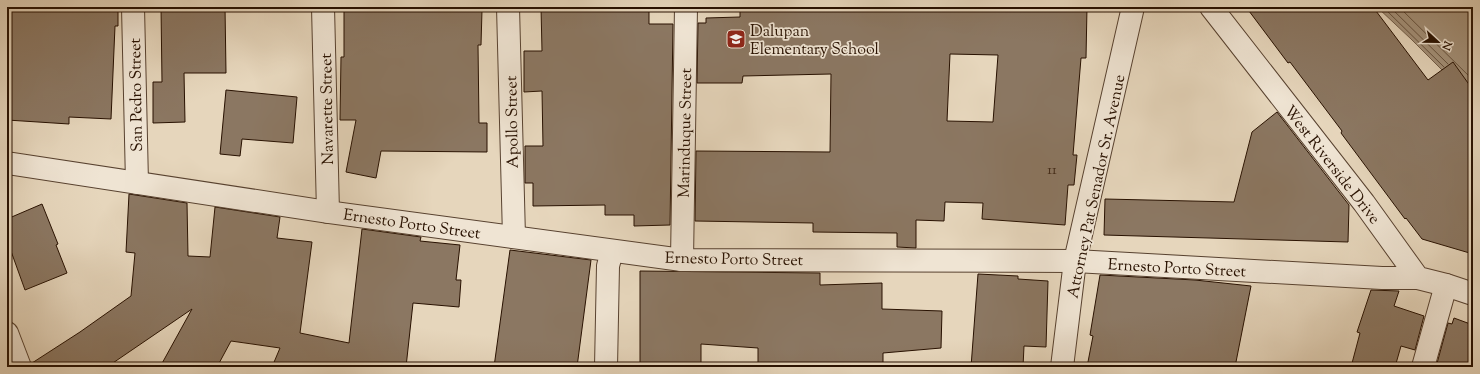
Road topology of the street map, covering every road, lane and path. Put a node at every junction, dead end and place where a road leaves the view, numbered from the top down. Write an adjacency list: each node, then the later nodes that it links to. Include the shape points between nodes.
1 (133, 7): 8 (street, San Pedro Street)
2 (323, 7): 9 (street, Navarette Street)
3 (508, 7): 10 (street, Apollo Street)
4 (686, 7): 12 (street, Marinduque Street)
5 (1133, 7): 13 (street, Attorney Pat Senador Sr. Avenue)
6 (1211, 7): 14 (street, West Riverside Drive, via 1364,203)
7 (7, 163): 8 (street, Ernesto Porto Street)
8 (137, 183): 9 (street, Ernesto Porto Street)
9 (328, 212): 10 (street, Ernesto Porto Street)
10 (514, 237): 11 (street, Ernesto Porto Street)
11 (612, 251): 12 (street, Ernesto Porto Street); 19 (street, via 608,266)
12 (682, 260): 13 (street, Ernesto Porto Street)
13 (1076, 262): 14 (street, Ernesto Porto Street); 20 (street, Attorney Pat Senador Sr. Avenue)
14 (1418, 278): 15 (street)
15 (1446, 285): 16 (street); 21 (street)
16 (1473, 294)
17 (7, 333): 18 (street)
18 (20, 367)
19 (606, 367)
20 (1062, 367)
21 (1423, 367)

